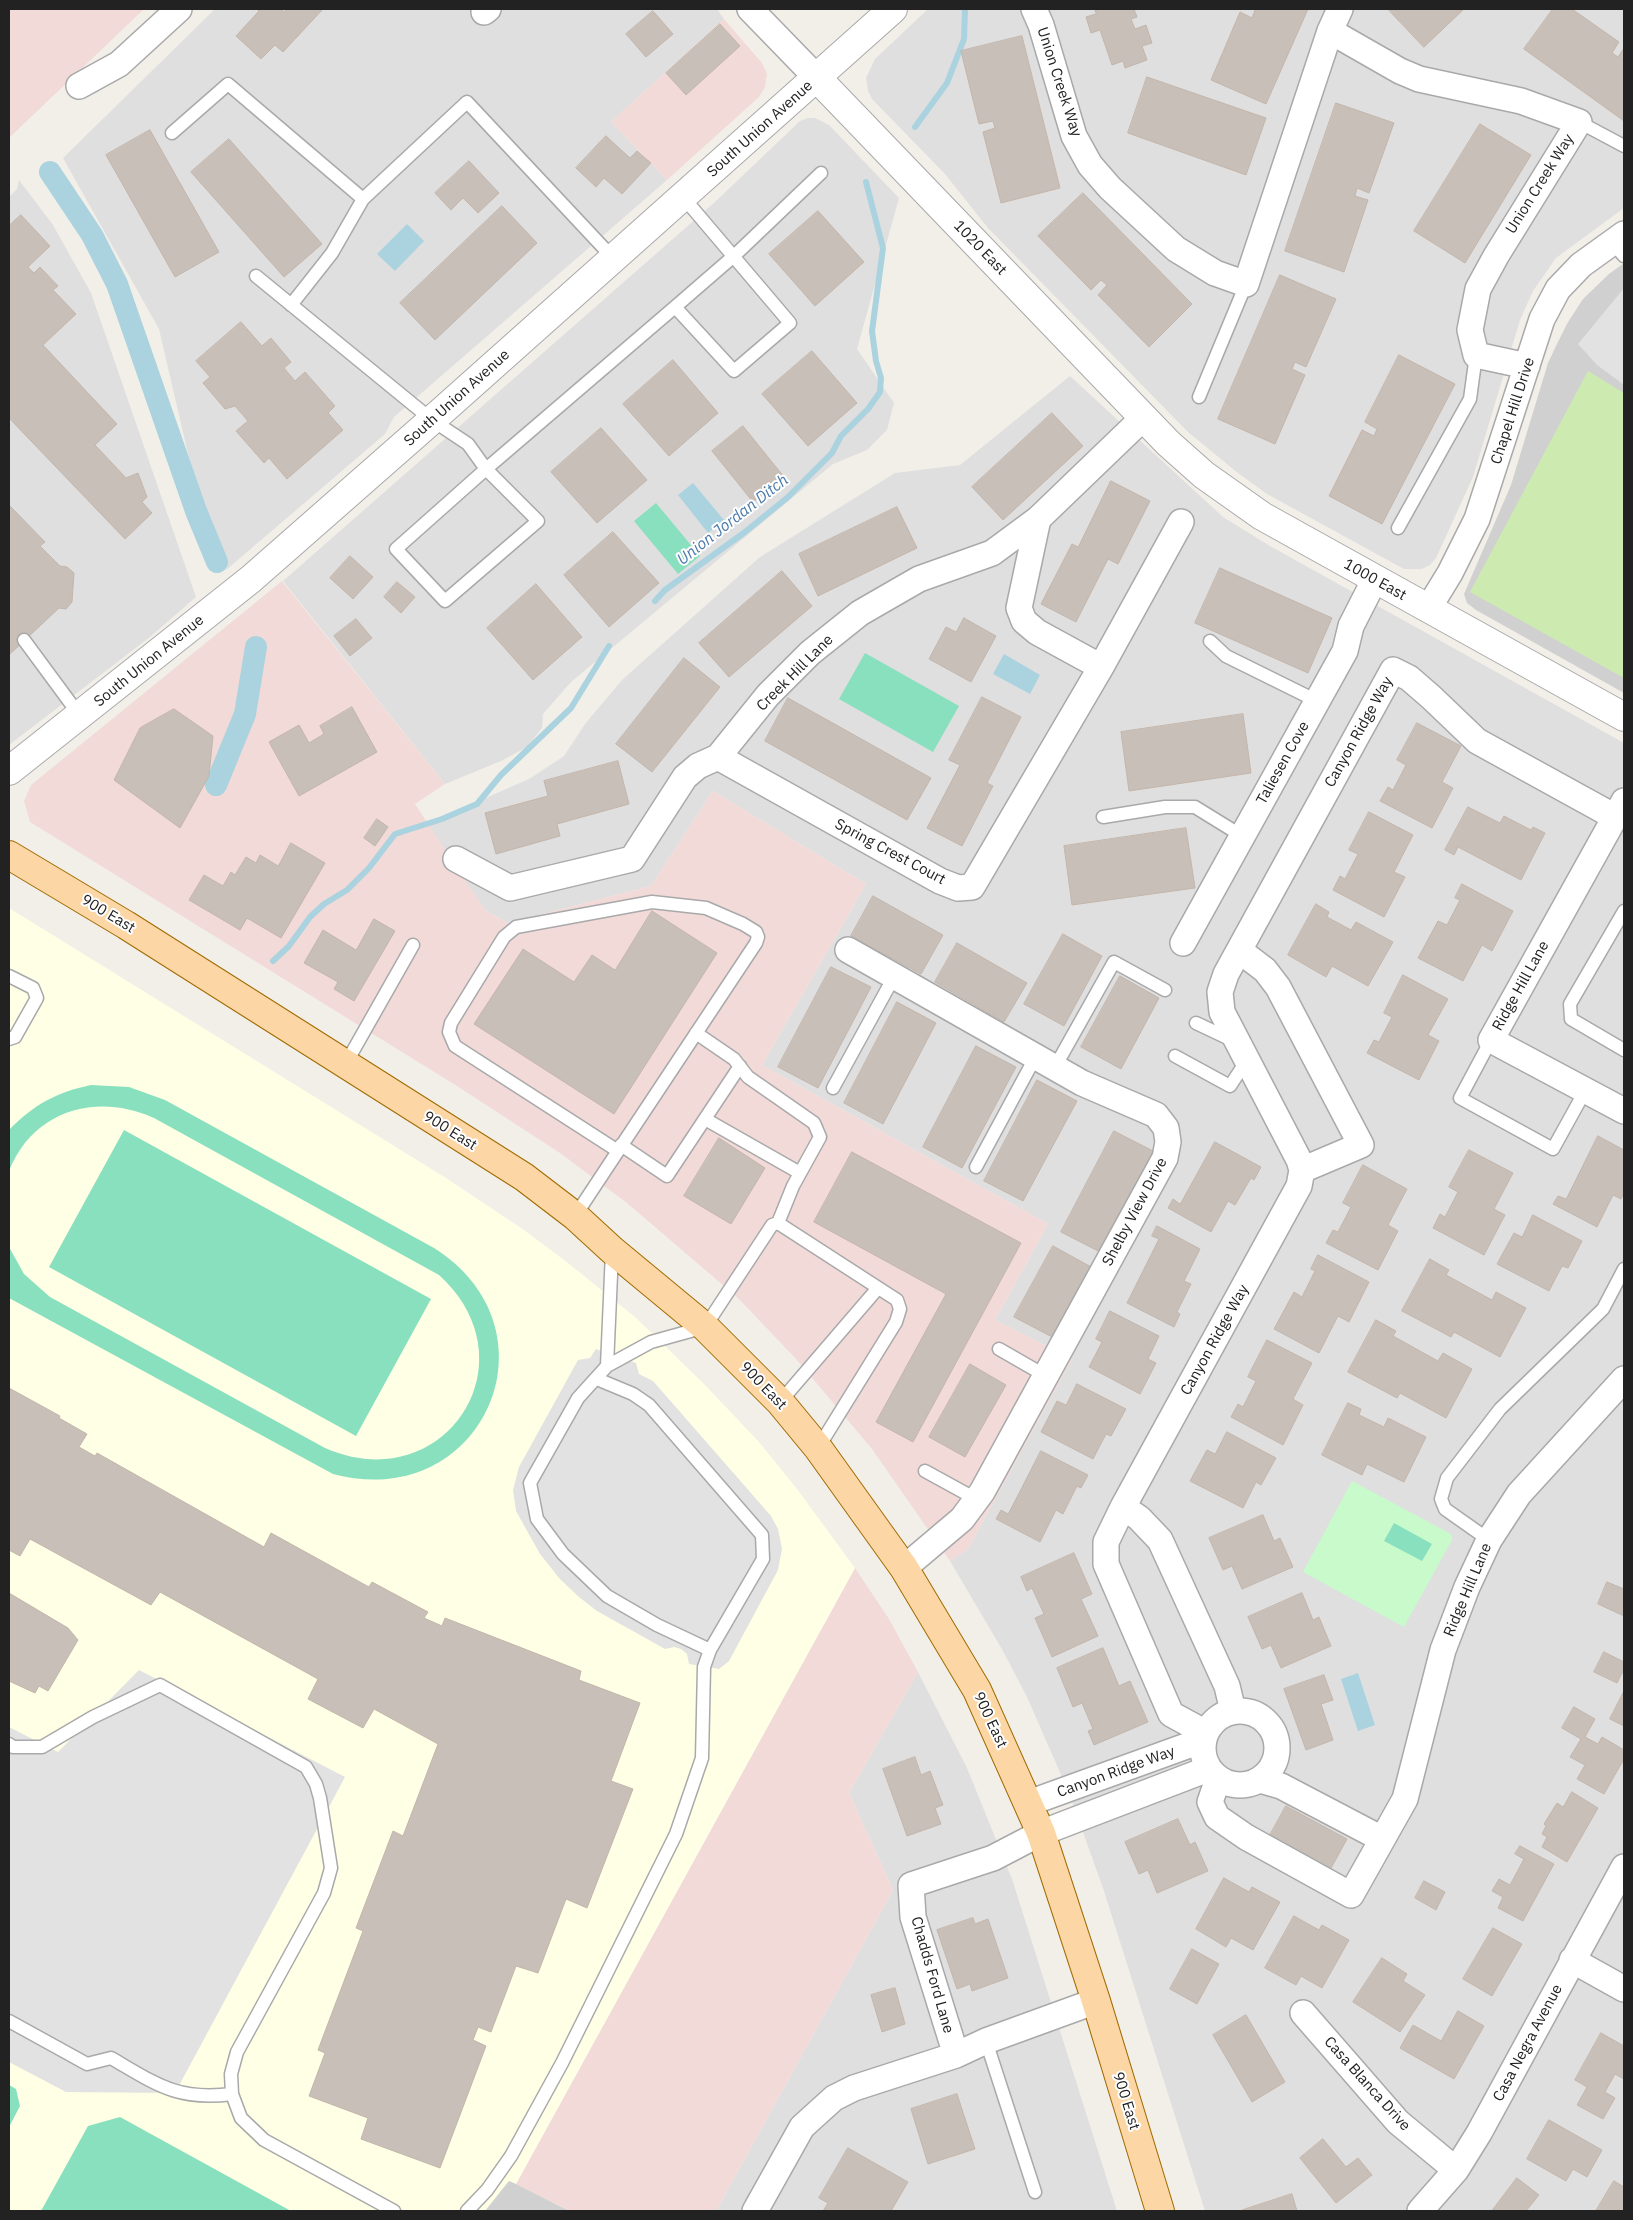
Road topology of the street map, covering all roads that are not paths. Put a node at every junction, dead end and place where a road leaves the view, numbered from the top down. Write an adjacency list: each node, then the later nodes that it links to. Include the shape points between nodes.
1 (179, 9): 8 (street, via 119,64)
2 (750, 9): 7 (street)
3 (892, 9): 7 (street, South Union Avenue)
4 (1034, 9): 19 (street, Union Creek Way, via 1074,136 1090,165 1176,249 1215,273)
5 (1340, 9): 6 (street)
6 (1330, 31): 9 (street, Union Creek Way, via 1418,80 1521,101); 19 (street)
7 (817, 78): 13 (street, South Union Avenue); 25 (street, 1020 East)
8 (79, 86)
9 (1579, 122): 11 (lane); 22 (street, Union Creek Way, via 1478,289 1470,330)
10 (172, 133): 14 (lane, via 228,84)
11 (1624, 146)
12 (821, 173): 16 (lane)
13 (683, 197): 16 (lane); 17 (street, South Union Avenue)
14 (363, 199): 17 (lane, via 467,102); 20 (lane, via 332,254)
15 (1620, 244): 23 (street, Chapel Hill Drive, via 1581,265 1558,290 1542,319)
16 (735, 255): 21 (lane); 21 (lane, via 790,322 742,365 734,371)
17 (614, 259): 26 (street, South Union Avenue)
18 (256, 276): 20 (lane)
19 (1246, 284): 24 (lane)
20 (290, 305): 26 (lane)
21 (675, 307): 27 (lane)
22 (1476, 355): 23 (street); 30 (lane, Union Creek Way, via 1470,399)
23 (1527, 366): 32 (street, Chapel Hill Drive, via 1477,519)
24 (1199, 397)
25 (1143, 418): 28 (street, Creek Hill Lane); 31 (street, 1000 East, via 1204,475 1262,516)
26 (432, 420): 27 (lane, via 468,444); 37 (street, South Union Avenue, via 252,578)
27 (486, 469): 27 (lane, via 538,521 445,601 396,549)
28 (1038, 519): 35 (street, via 1019,608 1024,621 1037,632); 39 (street, Creek Hill Lane, via 992,553 919,579 860,613 810,653 782,681)
29 (1181, 522): 35 (street, Spring Crest Court)
30 (1398, 528)
31 (1375, 579): 32 (street, 1000 East); 36 (street, Taliesen Cove, via 1351,626 1345,651)
32 (1428, 609): 38 (street, 1000 East)
33 (24, 640): 37 (lane)
34 (1210, 641): 36 (lane, via 1226,656)
35 (1101, 667): 39 (street, Spring Crest Court, via 972,887 958,888 940,881)
36 (1317, 701): 43 (street, Taliesen Cove)
37 (80, 716): 40 (street, South Union Avenue)
38 (1624, 717)
39 (718, 757): 45 (street, Creek Hill Lane, via 698,766 685,777 632,859 510,888)
40 (9, 771)
41 (1620, 809): 50 (street, Canyon Ridge Way, via 1477,741 1409,678 1393,670); 57 (street, Ridge Hill Lane)
42 (1103, 817): 43 (lane, via 1165,807 1196,807)
43 (1242, 836): 47 (street, Taliesen Cove)
44 (9, 855): 62 (main road, 900 East, via 126,925)
45 (456, 859)
46 (1624, 911): 58 (lane, via 1570,1004 1571,1019)
47 (1183, 943)
48 (413, 945): 62 (lane)
49 (848, 950): 51 (street, Shelby View Drive)
50 (1240, 951): 59 (street, Canyon Ridge Way, via 1220,992 1222,1012); 70 (street, via 1265,970 1278,987 1362,1145)
51 (895, 975): 61 (street, Shelby View Drive); 64 (lane)
52 (9, 976): 56 (lane, via 33,988 37,998 15,1037)
53 (1165, 990): 61 (lane, via 1114,962)
54 (1196, 1023): 59 (lane)
55 (696, 1033): 63 (lane); 68 (lane); 68 (lane, via 756,943 756,932 743,924 706,908 652,902 529,923 516,927 504,937 450,1023 451,1040 455,1046)
56 (9, 1039)
57 (1491, 1040): 65 (street, Ridge Hill Lane); 65 (lane, via 1460,1098 1553,1149)
58 (1624, 1050)
59 (1243, 1052): 60 (lane, via 1230,1086); 70 (street, Canyon Ridge Way)
60 (1175, 1056)
61 (1045, 1062): 69 (lane); 80 (street, Shelby View Drive, via 1082,1083 1156,1115 1166,1128 1168,1142 1165,1158)
62 (345, 1065): 72 (main road, 900 East, via 524,1177)
63 (740, 1066): 67 (lane); 71 (lane, via 748,1077 814,1123 819,1131 820,1137)
64 (833, 1088)
65 (1586, 1091): 66 (street, Ridge Hill Lane)
66 (1624, 1111)
67 (705, 1118): 68 (lane, via 668,1176); 71 (lane)
68 (619, 1148): 72 (lane)
69 (976, 1167)
70 (1302, 1170): 87 (street, Canyon Ridge Way, via 1300,1186)
71 (800, 1174): 73 (lane)
72 (575, 1216): 74 (main road, 900 East)
73 (778, 1223): 76 (lane); 77 (lane, via 772,1225)
74 (612, 1250): 77 (main road, 900 East); 79 (lane)
75 (1624, 1269): 88 (lane, via 1602,1309 1500,1409 1447,1478 1441,1498 1445,1509)
76 (878, 1288): 83 (lane); 84 (lane, via 897,1300 900,1309 896,1322)
77 (705, 1327): 79 (lane, via 651,1342); 83 (main road, 900 East)
78 (1000, 1350): 80 (lane)
79 (607, 1366): 81 (lane)
80 (1046, 1376): 86 (street, Shelby View Drive)
81 (597, 1378): 90 (lane, via 633,1394 648,1405 762,1535 763,1559); 90 (lane, via 578,1398 530,1483 537,1519 563,1554 607,1596 657,1626)
82 (1624, 1379): 88 (street, Ridge Hill Lane, via 1519,1494)
83 (780, 1402): 84 (main road, 900 East)
84 (818, 1448): 89 (main road, 900 East)
85 (925, 1471): 86 (lane)
86 (976, 1499): 89 (street, Shelby View Drive, via 962,1519)
87 (1123, 1507): 91 (street, via 1160,1540 1227,1686); 92 (street, Canyon Ridge Way, via 1106,1542 1106,1564 1171,1714)
88 (1489, 1540): 98 (street, Ridge Hill Lane, via 1466,1587 1442,1650 1405,1799)
89 (904, 1568): 96 (main road, 900 East, via 977,1690)
90 (710, 1650): 111 (lane, via 704,1667 702,1758 676,1834 516,2148 487,2190)
91 (1234, 1711): 92 (street, Canyon Ridge Way, via 1220,1716 1209,1726); 95 (street, via 1248,1711 1262,1717 1275,1735 1277,1756 1271,1770)
92 (1205, 1737): 94 (street, via 1203,1755); 96 (street, Canyon Ridge Way)
93 (9, 1744): 107 (lane, via 13,1747 42,1747 93,1717 160,1685 306,1767 320,1798 331,1868 324,1893 237,2052 231,2074)
94 (1213, 1774): 95 (street, via 1232,1785); 97 (street, Canyon Ridge Way); 98 (street, Ridge Hill Lane, via 1210,1802 1217,1817 1246,1838 1351,1895)
95 (1260, 1780): 98 (street, via 1280,1786)
96 (1029, 1803): 97 (main road, 900 East)
97 (1041, 1833): 102 (main road, 900 East); 106 (street, Chadds Ford Lane, via 993,1858 911,1884 914,1916)
98 (1382, 1839)
99 (1624, 1867): 100 (street, Casa Negra Avenue)
100 (1572, 1960): 101 (street); 108 (street, Casa Negra Avenue)
101 (1624, 1989)
102 (1096, 2001): 105 (street, Chadds Ford Lane); 113 (main road, 900 East)
103 (1303, 2013): 108 (street, Casa Blanca Drive, via 1398,2122)
104 (9, 2021): 107 (lane, via 87,2064 111,2058 175,2092 208,2097)
105 (986, 2041): 106 (street, Chadds Ford Lane); 109 (lane)
106 (956, 2055): 112 (street, Chadds Ford Lane, via 854,2088 834,2098 802,2126)
107 (232, 2094): 110 (lane, via 241,2118 264,2140)
108 (1456, 2170): 114 (street, Casa Negra Avenue)
109 (1035, 2192)
110 (394, 2211)
111 (467, 2211)
112 (755, 2211)
113 (1160, 2211)
114 (1420, 2211)

